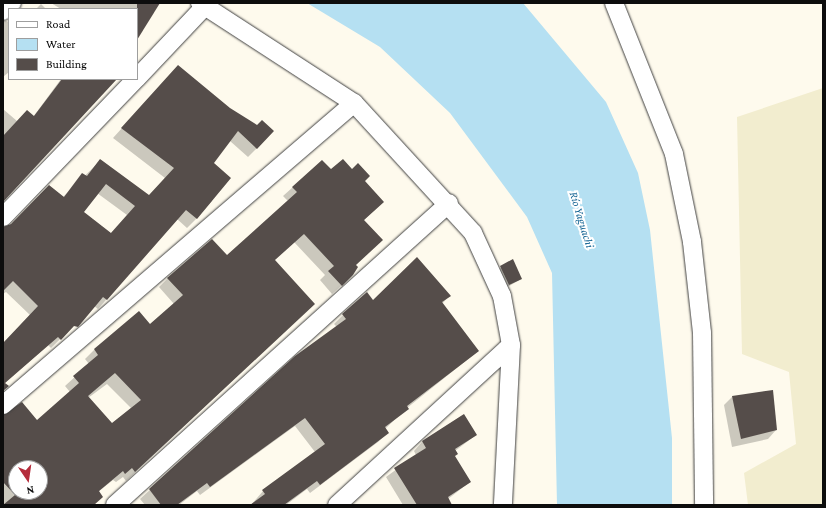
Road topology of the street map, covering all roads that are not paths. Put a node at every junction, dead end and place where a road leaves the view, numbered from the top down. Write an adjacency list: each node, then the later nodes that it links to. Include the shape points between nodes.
1 (12, 3): 4 (street)
2 (614, 3): 15 (street, via 674,154 692,242 702,333)
3 (202, 4): 5 (street); 7 (street)
4 (3, 11)
5 (138, 78)
6 (136, 80): 9 (street)
7 (354, 103): 8 (street); 11 (street)
8 (449, 203): 10 (street, via 473,233 487,260 502,296); 12 (street)
9 (3, 217)
10 (511, 345): 13 (street); 14 (street)
11 (3, 405)
12 (115, 505)
13 (337, 505)
14 (504, 505)
15 (704, 505)

